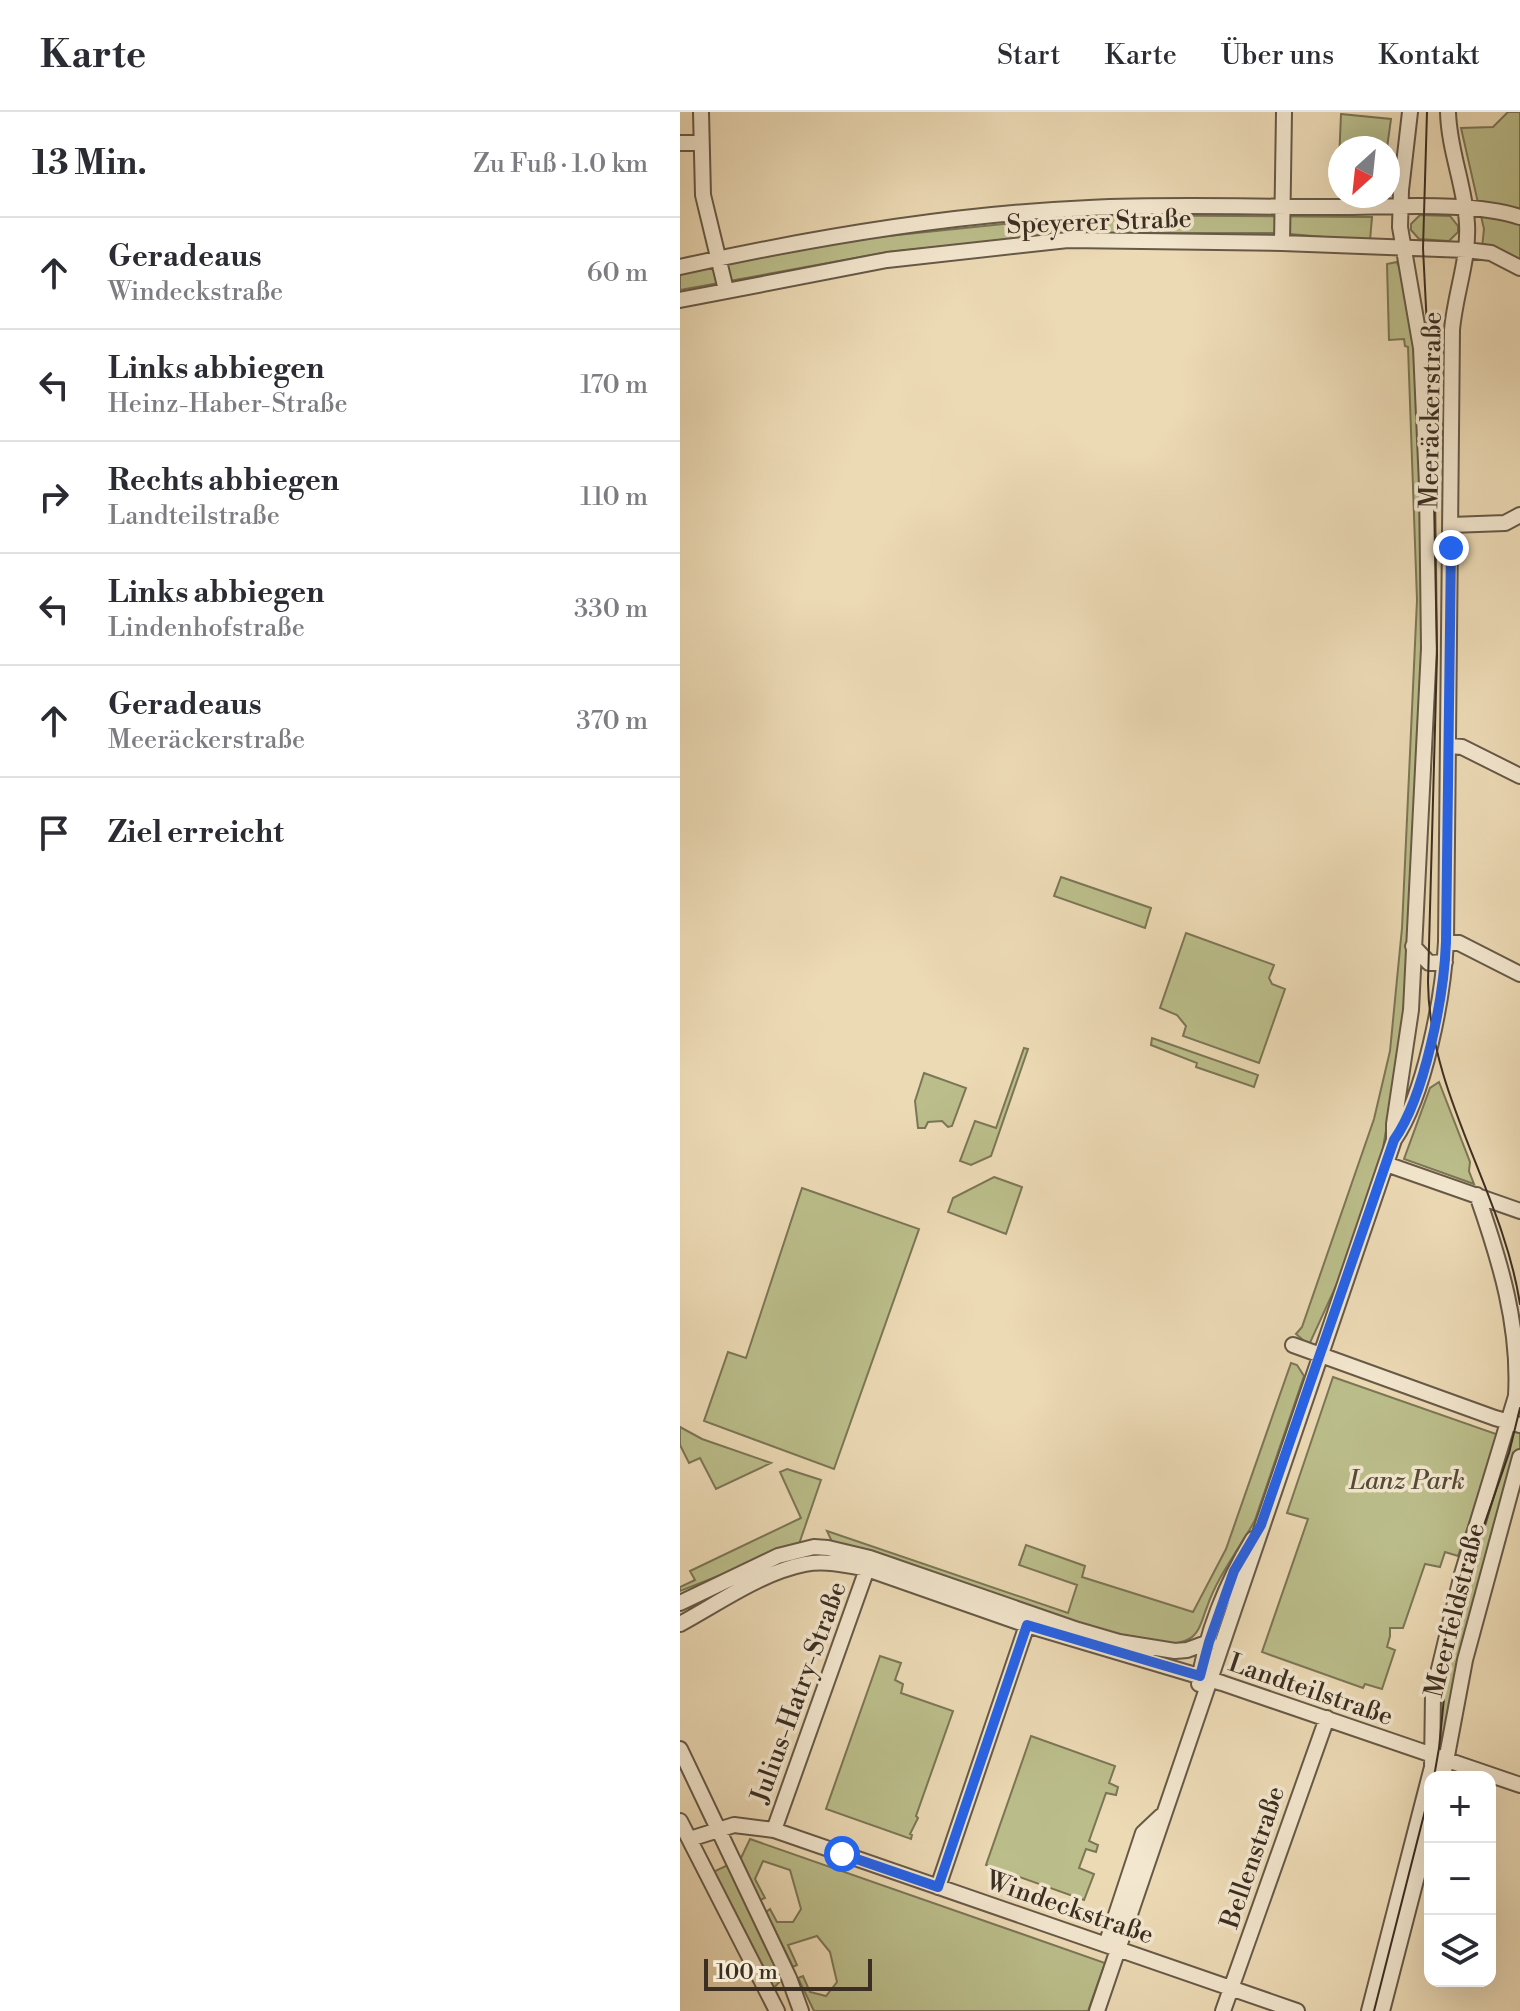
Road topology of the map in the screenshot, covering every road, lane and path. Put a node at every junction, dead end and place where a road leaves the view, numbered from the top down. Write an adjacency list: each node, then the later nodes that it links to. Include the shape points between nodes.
1 (701, 112): 6 (street)
2 (1284, 112): 7 (street)
3 (1410, 112): 9 (street, Meeräckerstraße)
4 (1448, 112): 10 (street, Meeräckerstraße)
5 (680, 143): 6 (street)
6 (701, 143): 15 (street, via 703,195)
7 (1282, 207): 8 (street, Speyerer Straße); 12 (street); 15 (street, Speyerer Straße, via 1088,208 951,218)
8 (1328, 207)
9 (1400, 207): 10 (street, Speyerer Straße); 13 (street, Meeräckerstraße)
10 (1466, 209): 11 (street, Speyerer Straße); 14 (street, Meeräckerstraße)
11 (1520, 217)
12 (1282, 243): 13 (street, Speyerer Straße); 18 (street, Speyerer Straße, via 1068,240 887,260)
13 (1402, 247): 14 (street, Speyerer Straße); 20 (street, Meeräckerstraße, via 1421,348)
14 (1466, 250): 17 (street, Speyerer Straße, via 1491,253); 21 (street, Meeräckerstraße, via 1452,330)
15 (718, 259): 16 (street, Speyerer Straße); 18 (street)
16 (680, 267)
17 (1520, 268)
18 (726, 290): 19 (street, Speyerer Straße)
19 (680, 300)
20 (1424, 412): 21 (street, via 1441,412); 27 (street, Meeräckerstraße, via 1429,648)
21 (1453, 428): 23 (street, Meeräckerstraße)
22 (1520, 515): 23 (street, via 1505,523)
23 (1451, 525): 24 (street, Meeräckerstraße)
24 (1450, 746): 25 (street); 26 (street, Meeräckerstraße)
25 (1519, 773)
26 (1446, 942): 28 (street, Meeräckerstraße); 29 (street, via 1459,943)
27 (1413, 946): 28 (street, via 1429,963); 30 (street, Meeräckerstraße, via 1411,1010)
28 (1445, 962): 30 (street, Meeräckerstraße, via 1433,1035 1404,1126)
29 (1520, 974)
30 (1394, 1140): 31 (street, Meeräckerstraße)
31 (1386, 1164): 32 (street); 35 (street, Meeräckerstraße)
32 (1477, 1195): 33 (street); 36 (street, Meerfeldstraße, via 1515,1332)
33 (1520, 1211)
34 (1293, 1345): 35 (street)
35 (1320, 1355): 36 (street); 38 (street, Meeräckerstraße)
36 (1515, 1424): 47 (street, Meerfeldstraße, via 1462,1574 1433,1694)
37 (1520, 1457): 47 (street, Meerfeldstraße)
38 (1261, 1525): 43 (street, via 1234,1571); 44 (street, via 1250,1569)
39 (867, 1569): 41 (street, Landteilstraße, via 821,1563 786,1569); 42 (street, Landteilstraße); 52 (street, Julius-Hatry-Straße)
40 (682, 1600): 43 (street, Landteilstraße, via 778,1556 828,1548 1119,1642 1175,1651)
41 (680, 1624)
42 (1027, 1625): 44 (street, Landteilstraße); 55 (street)
43 (1209, 1642): 44 (street)
44 (1205, 1678): 45 (street, Landteilstraße); 56 (street, via 1164,1813)
45 (1327, 1718): 47 (street, Landteilstraße); 57 (street, Bellenstraße)
46 (680, 1749): 51 (street)
47 (1438, 1757): 48 (street, Meerfeldstraße); 49 (street, Landteilstraße); 63 (street, Meerfeldstraße)
48 (1442, 1771)
49 (1520, 1785)
50 (680, 1821): 53 (street)
51 (717, 1830): 52 (street, Windeckstraße, via 744,1825); 53 (street, Windeckstraße); 59 (street)
52 (774, 1830): 55 (street, Windeckstraße)
53 (690, 1839): 58 (street)
54 (1426, 1843): 64 (street)
55 (938, 1887): 56 (street, Windeckstraße)
56 (1112, 1947): 57 (street, Windeckstraße); 60 (street)
57 (1231, 1988): 61 (street, Bellenstraße); 62 (street, Windeckstraße)
58 (777, 2011)
59 (801, 2011)
60 (1097, 2011)
61 (1223, 2011)
62 (1297, 2011)
63 (1369, 2011)
64 (1382, 2011)

